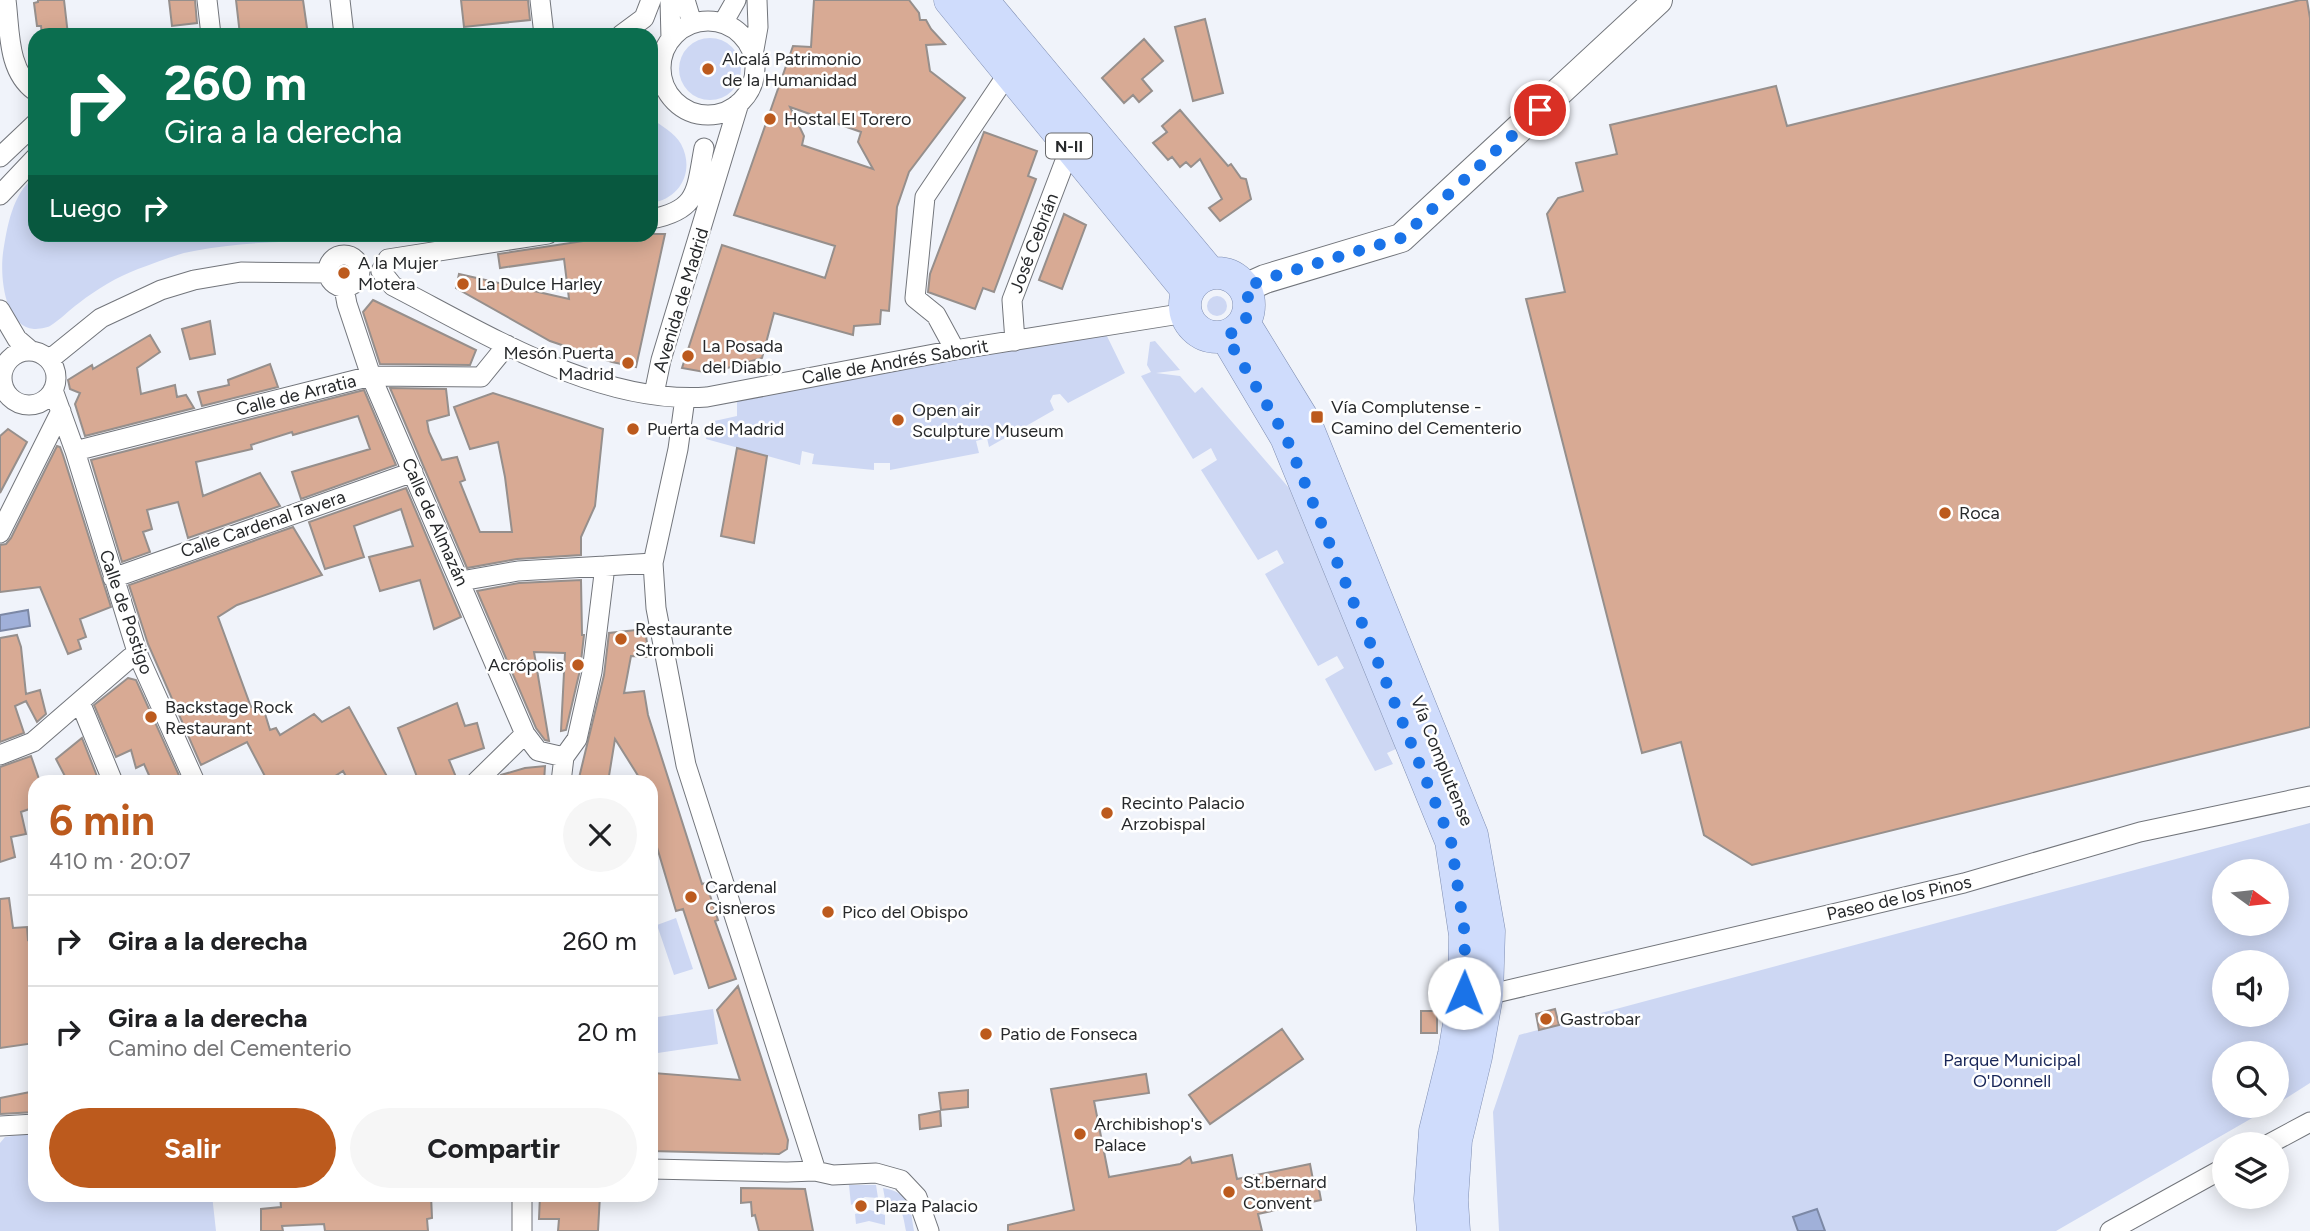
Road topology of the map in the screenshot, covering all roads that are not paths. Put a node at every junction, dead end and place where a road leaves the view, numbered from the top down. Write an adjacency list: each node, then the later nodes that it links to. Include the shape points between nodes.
1 (6, 0): 22 (street, via 13,62)
2 (207, 0): 15 (street)
3 (340, 0): 16 (street)
4 (540, 0): 17 (street)
5 (651, 0): 18 (street, via 644,18)
6 (670, 0): 19 (street)
7 (685, 0): 13 (street)
8 (736, 0): 14 (street)
9 (757, 0): 20 (street)
10 (950, 0): 21 (main road, N-II)
11 (982, 0): 39 (main road, N-II)
12 (1658, 0): 38 (street, via 1401,238)
13 (692, 23): 14 (street); 19 (street)
14 (723, 23): 20 (street, via 747,41)
15 (210, 28)
16 (343, 28)
17 (543, 28)
18 (630, 28)
19 (664, 41): 24 (street, via 661,70)
20 (753, 55): 25 (street, via 753,80)
21 (1009, 72): 29 (main road, N-II); 45 (street, via 925,197 915,298 936,315)
22 (28, 86)
23 (658, 92): 24 (street)
24 (672, 98): 26 (street)
25 (739, 103): 26 (street, via 715,114); 33 (street, Avenida de Madrid)
26 (689, 111): 28 (street, Avenida de Madrid)
27 (28, 131): 30 (street)
28 (704, 148): 33 (street, Avenida de Madrid); 34 (street, via 689,204)
29 (1070, 148): 39 (main road, N-II); 42 (street, José Cebrián, via 1012,300)
30 (0, 157)
31 (28, 165): 32 (street)
32 (0, 195)
33 (710, 206): 50 (street, Avenida de Madrid)
34 (658, 218)
35 (497, 242): 43 (street, Calle de Andrés Saborit, via 388,259 381,271 393,286)
36 (328, 273): 37 (street, via 334,285); 37 (street, via 328,266 338,256 358,262 357,282); 47 (street, via 242,272 161,290 101,318)
37 (344, 288): 48 (street, Calle de Almazán)
38 (1245, 288): 39 (main road, N-II, via 1231,275); 41 (main road, via 1250,304)
39 (1194, 292): 41 (main road, N-II, via 1191,324 1215,337); 42 (street, Calle de Andrés Saborit)
40 (0, 310): 46 (street, via 17,339)
41 (1235, 330): 71 (main road, Vía Complutense, via 1306,424 1472,835 1489,931); 82 (main road, Vía Complutense, via 1286,437 1451,841 1465,935 1464,993 1435,1131 1430,1199)
42 (1015, 341): 45 (street, Calle de Andrés Saborit)
43 (507, 345): 48 (street, Calle de Arratia, via 481,377); 50 (street, Calle de Andrés Saborit, via 583,377)
44 (5, 350): 46 (street); 51 (street)
45 (956, 350): 52 (street, Calle de Andrés Saborit)
46 (31, 351): 47 (street)
47 (49, 360): 49 (street, via 55,374)
48 (371, 376): 54 (street, Calle de Arratia); 55 (street, Calle de Almazán)
49 (53, 390): 51 (street, via 35,404); 53 (street, Calle de Postigo)
50 (654, 394): 52 (street, Calle de Andrés Saborit)
51 (3, 396)
52 (685, 398): 57 (street)
53 (61, 411): 54 (street, Calle de Postigo); 56 (street)
54 (75, 451): 59 (street, Calle de Postigo)
55 (413, 471): 59 (street, Calle Cardenal Tavera); 60 (street, Calle de Almazán)
56 (0, 533)
57 (653, 563): 58 (street); 77 (street, via 656,608 686,765)
58 (605, 566): 60 (street, via 519,571); 65 (street, via 592,672 577,739)
59 (113, 578): 61 (street, Calle de Postigo)
60 (461, 581): 63 (street, Calle de Almazán)
61 (138, 654): 62 (street); 67 (street, Calle de Postigo)
62 (80, 702): 64 (street, via 33,742); 66 (street)
63 (526, 734): 65 (street, Calle de Almazán, via 538,751); 68 (street)
64 (0, 755)
65 (564, 757): 69 (street)
66 (110, 775)
67 (192, 775)
68 (483, 775)
69 (562, 775)
70 (2310, 796): 71 (street, Paseo de los Pinos, via 2140,832 1964,883)
71 (1487, 995): 83 (main road, Vía Complutense, via 1456,1140)
72 (2310, 1122): 75 (street)
73 (28, 1124): 74 (street)
74 (0, 1126)
75 (2289, 1133)
76 (658, 1169): 77 (street)
77 (816, 1171): 81 (street, via 876,1173 901,1180 917,1197)
78 (2212, 1175): 84 (street)
79 (522, 1202): 80 (street)
80 (522, 1231)
81 (929, 1231)
82 (1433, 1231)
83 (1454, 1231)
84 (2110, 1231)

